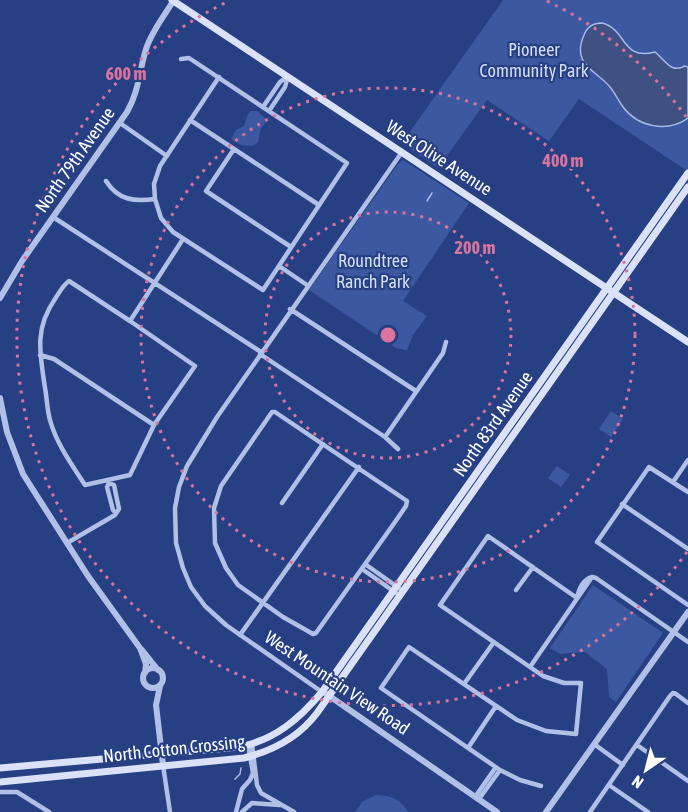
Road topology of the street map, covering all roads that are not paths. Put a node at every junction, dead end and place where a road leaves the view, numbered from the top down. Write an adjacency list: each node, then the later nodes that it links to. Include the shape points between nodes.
1 (173, 0): 3 (main road, West Olive Avenue); 8 (street, North 79th Avenue, via 152,34 138,89)
2 (181, 59): 4 (street, via 189,58)
3 (288, 76): 5 (street); 6 (street); 10 (main road, West Olive Avenue)
4 (219, 77): 5 (street); 7 (street)
5 (263, 107): 6 (street)
6 (269, 111): 16 (street, via 347,163)
7 (190, 120): 9 (street); 11 (street)
8 (120, 123): 11 (street); 17 (street, North 79th Avenue)
9 (234, 149): 16 (street); 19 (street, via 206,191)
10 (402, 152): 22 (street, West Mountain View Road); 23 (main road, West Olive Avenue)
11 (167, 156): 15 (street, via 155,179)
12 (687, 178): 23 (main road, North 83rd Avenue)
13 (106, 181): 15 (street, via 129,200)
14 (688, 187): 23 (main road, North 83rd Avenue)
15 (155, 199): 18 (street, via 166,225)
16 (319, 205): 19 (street)
17 (53, 217): 21 (street); 24 (street, North 79th Avenue)
18 (183, 239): 20 (street, via 263,290); 21 (street)
19 (291, 247): 20 (street)
20 (279, 266): 22 (street)
21 (154, 282): 26 (street); 29 (street)
22 (307, 285): 25 (street, West Mountain View Road)
23 (610, 289): 28 (main road, West Olive Avenue); 49 (main road, North 83rd Avenue)
24 (0, 298)
25 (291, 309): 29 (street, West Mountain View Road); 31 (street)
26 (130, 321): 30 (street, via 69,281 43,321); 33 (street, via 195,366)
27 (446, 342): 31 (street, via 443,353)
28 (688, 342)
29 (261, 353): 34 (street); 55 (street, West Mountain View Road, via 217,417 183,477 174,519 180,560 191,587 205,606)
30 (40, 355): 33 (street, via 54,359); 39 (street, via 50,421 62,448 85,485)
31 (416, 392): 34 (street)
32 (0, 398): 44 (street, via 19,466)
33 (154, 425): 39 (street, via 130,475)
34 (385, 437): 36 (street)
35 (323, 444): 38 (street); 42 (street); 51 (street, via 272,412 221,486 214,508 215,543 238,585)
36 (398, 448)
37 (688, 460): 40 (street)
38 (359, 467): 46 (street, via 406,498 407,503); 51 (street)
39 (109, 482): 44 (street, via 114,485 117,498 116,513)
40 (673, 482): 41 (street); 43 (street, via 649,467)
41 (688, 492)
42 (282, 502)
43 (622, 504): 45 (street); 52 (street, via 597,542)
44 (67, 543): 58 (street)
45 (688, 549)
46 (363, 566): 49 (street); 51 (street, via 313,634)
47 (533, 567): 48 (street); 50 (street); 56 (street, via 488,536 440,605)
48 (516, 590)
49 (398, 591): 65 (main road, North 83rd Avenue)
50 (577, 598): 54 (street, via 585,581 596,578); 59 (street)
51 (263, 603): 55 (street)
52 (688, 604)
53 (688, 612): 54 (street)
54 (673, 632): 57 (street); 71 (street)
55 (240, 635): 65 (street, West Mountain View Road)
56 (494, 642): 59 (street); 62 (street)
57 (688, 642)
58 (140, 648): 60 (street); 61 (street)
59 (530, 667): 68 (street, via 556,682 581,683 576,734 529,726)
60 (158, 670): 61 (street); 63 (street, via 163,677)
61 (145, 673): 64 (street)
62 (465, 684): 68 (street); 74 (street, via 409,647 381,688)
63 (160, 686): 64 (street); 67 (street)
64 (148, 687): 67 (street)
65 (325, 694): 69 (main road, North Cotton Crossing); 70 (main road, North Cotton Crossing, via 312,719); 90 (street, West Mountain View Road)
66 (688, 703): 73 (street, via 673,693)
67 (156, 705): 75 (street)
68 (496, 706): 74 (street)
69 (287, 727): 70 (main road); 72 (main road, North Cotton Crossing)
70 (299, 732): 76 (main road, North Cotton Crossing)
71 (594, 744): 78 (street); 99 (street)
72 (250, 745): 75 (main road, North Cotton Crossing); 76 (street)
73 (637, 745): 78 (street); 81 (street)
74 (468, 748): 80 (street)
75 (162, 754): 77 (street); 79 (main road, North Cotton Crossing)
76 (252, 756): 77 (main road, North Cotton Crossing); 83 (street, via 253,773); 84 (street)
77 (163, 765): 82 (main road, North Cotton Crossing); 94 (street)
78 (622, 765): 85 (street)
79 (0, 768)
80 (498, 769): 86 (street); 90 (street)
81 (688, 781)
82 (0, 782)
83 (247, 784): 84 (street); 89 (street)
84 (257, 785): 88 (street)
85 (609, 785): 100 (street); 101 (street)
86 (541, 786)
87 (0, 792): 93 (street, via 17,792)
88 (261, 793): 91 (street); 92 (street)
89 (242, 796): 91 (street); 95 (street)
90 (477, 798): 98 (street, West Mountain View Road)
91 (253, 803): 92 (street); 96 (street)
92 (280, 805): 97 (street)
93 (49, 812)
94 (170, 812)
95 (236, 812)
96 (242, 812)
97 (294, 812)
98 (497, 812)
99 (546, 812)
100 (590, 812)
101 (648, 812)

